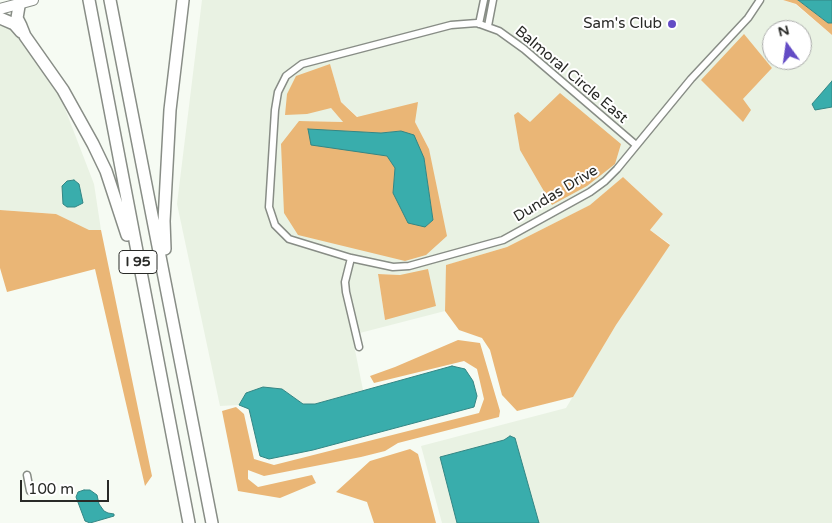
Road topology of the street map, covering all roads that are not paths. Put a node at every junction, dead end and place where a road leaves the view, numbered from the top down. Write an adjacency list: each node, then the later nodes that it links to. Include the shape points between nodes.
1 (89, 0): 17 (highway, I 95)
2 (110, 0): 16 (highway, I 95)
3 (183, 0): 16 (highway, via 170,110 164,221)
4 (484, 0): 10 (street)
5 (492, 0): 11 (street)
6 (760, 0): 14 (street, Dundas Drive, via 748,18)
7 (26, 1): 8 (main road); 12 (highway, via 17,18)
8 (0, 9)
9 (0, 18): 12 (highway, via 14,24)
10 (479, 24): 11 (street, Balmoral Circle East); 13 (street, Balmoral Circle East, via 447,26 302,64)
11 (488, 26): 14 (street, Balmoral Circle East, via 524,49)
12 (25, 36): 17 (highway, via 52,72 93,144 114,193)
13 (294, 69): 15 (street, Dundas Drive, via 281,84 275,110 269,207 280,232 288,239)
14 (636, 145): 15 (street, Dundas Drive, via 617,170 598,186 495,244 403,267)
15 (351, 258): 18 (street, via 345,282)
16 (165, 278): 22 (highway, I 95)
17 (141, 279): 21 (highway, I 95)
18 (359, 347)
19 (26, 475): 20 (street)
20 (30, 491)
21 (189, 523)
22 (212, 523)

